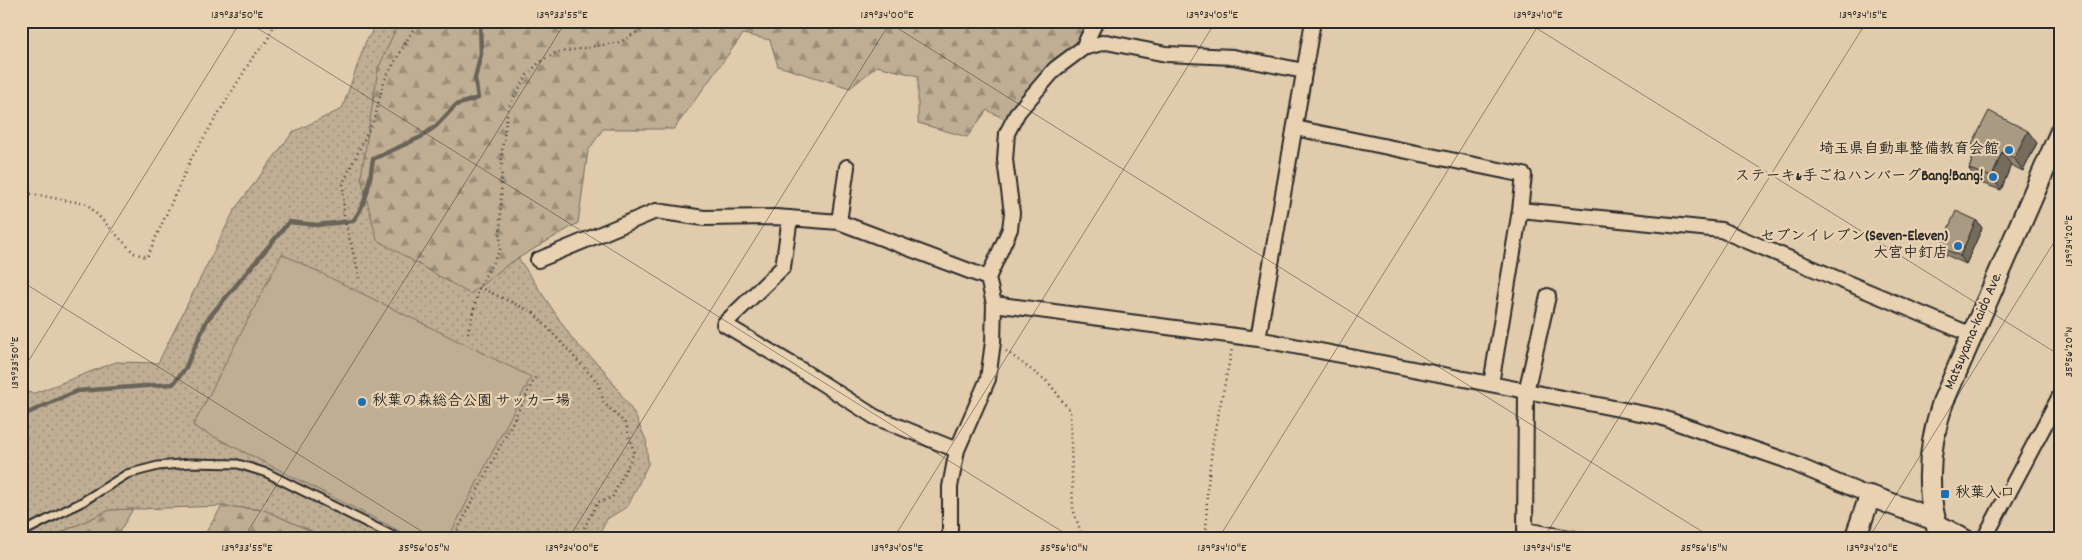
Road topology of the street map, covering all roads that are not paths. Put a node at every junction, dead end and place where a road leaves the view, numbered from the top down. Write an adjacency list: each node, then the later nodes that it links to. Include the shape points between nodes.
1 (1096, 21): 3 (street)
2 (1313, 21): 4 (street)
3 (1083, 48): 4 (street, via 1106,42 1166,54 1233,57); 12 (street, via 1055,69 1018,112 1007,133 1005,160 1012,212 1010,229)
4 (1304, 72): 5 (street)
5 (1295, 128): 8 (street, via 1524,175); 16 (street)
6 (2061, 131): 15 (main road, Matsuyama-kaido Ave.)
7 (847, 167): 10 (street)
8 (1520, 210): 15 (street, via 1721,230); 17 (street)
9 (790, 218): 10 (street); 11 (street, via 704,218 656,211); 20 (street, via 783,267 724,324 874,417)
10 (839, 222): 12 (street)
11 (538, 260)
12 (988, 278): 14 (street)
13 (1548, 296): 18 (street)
14 (994, 304): 16 (street); 20 (street, via 994,342 988,379)
15 (1972, 335): 22 (main road, Matsuyama-kaido Ave., via 1935,426 1930,491)
16 (1258, 338): 17 (street)
17 (1491, 384): 18 (street)
18 (1526, 392): 21 (street, via 1660,418 1785,460); 24 (street)
19 (2061, 394): 31 (street)
20 (958, 450): 26 (street, via 950,487)
21 (1870, 496): 22 (main road); 28 (main road)
22 (1933, 519): 29 (main road, Matsuyama-kaido Ave.); 30 (street)
23 (21, 533): 25 (lane, via 82,502 127,474 158,466 191,463 238,464 267,473)
24 (1525, 534): 27 (street)
25 (399, 539)
26 (950, 539)
27 (1575, 539)
28 (1855, 539)
29 (1941, 539)
30 (1969, 539)
31 (1984, 539)

